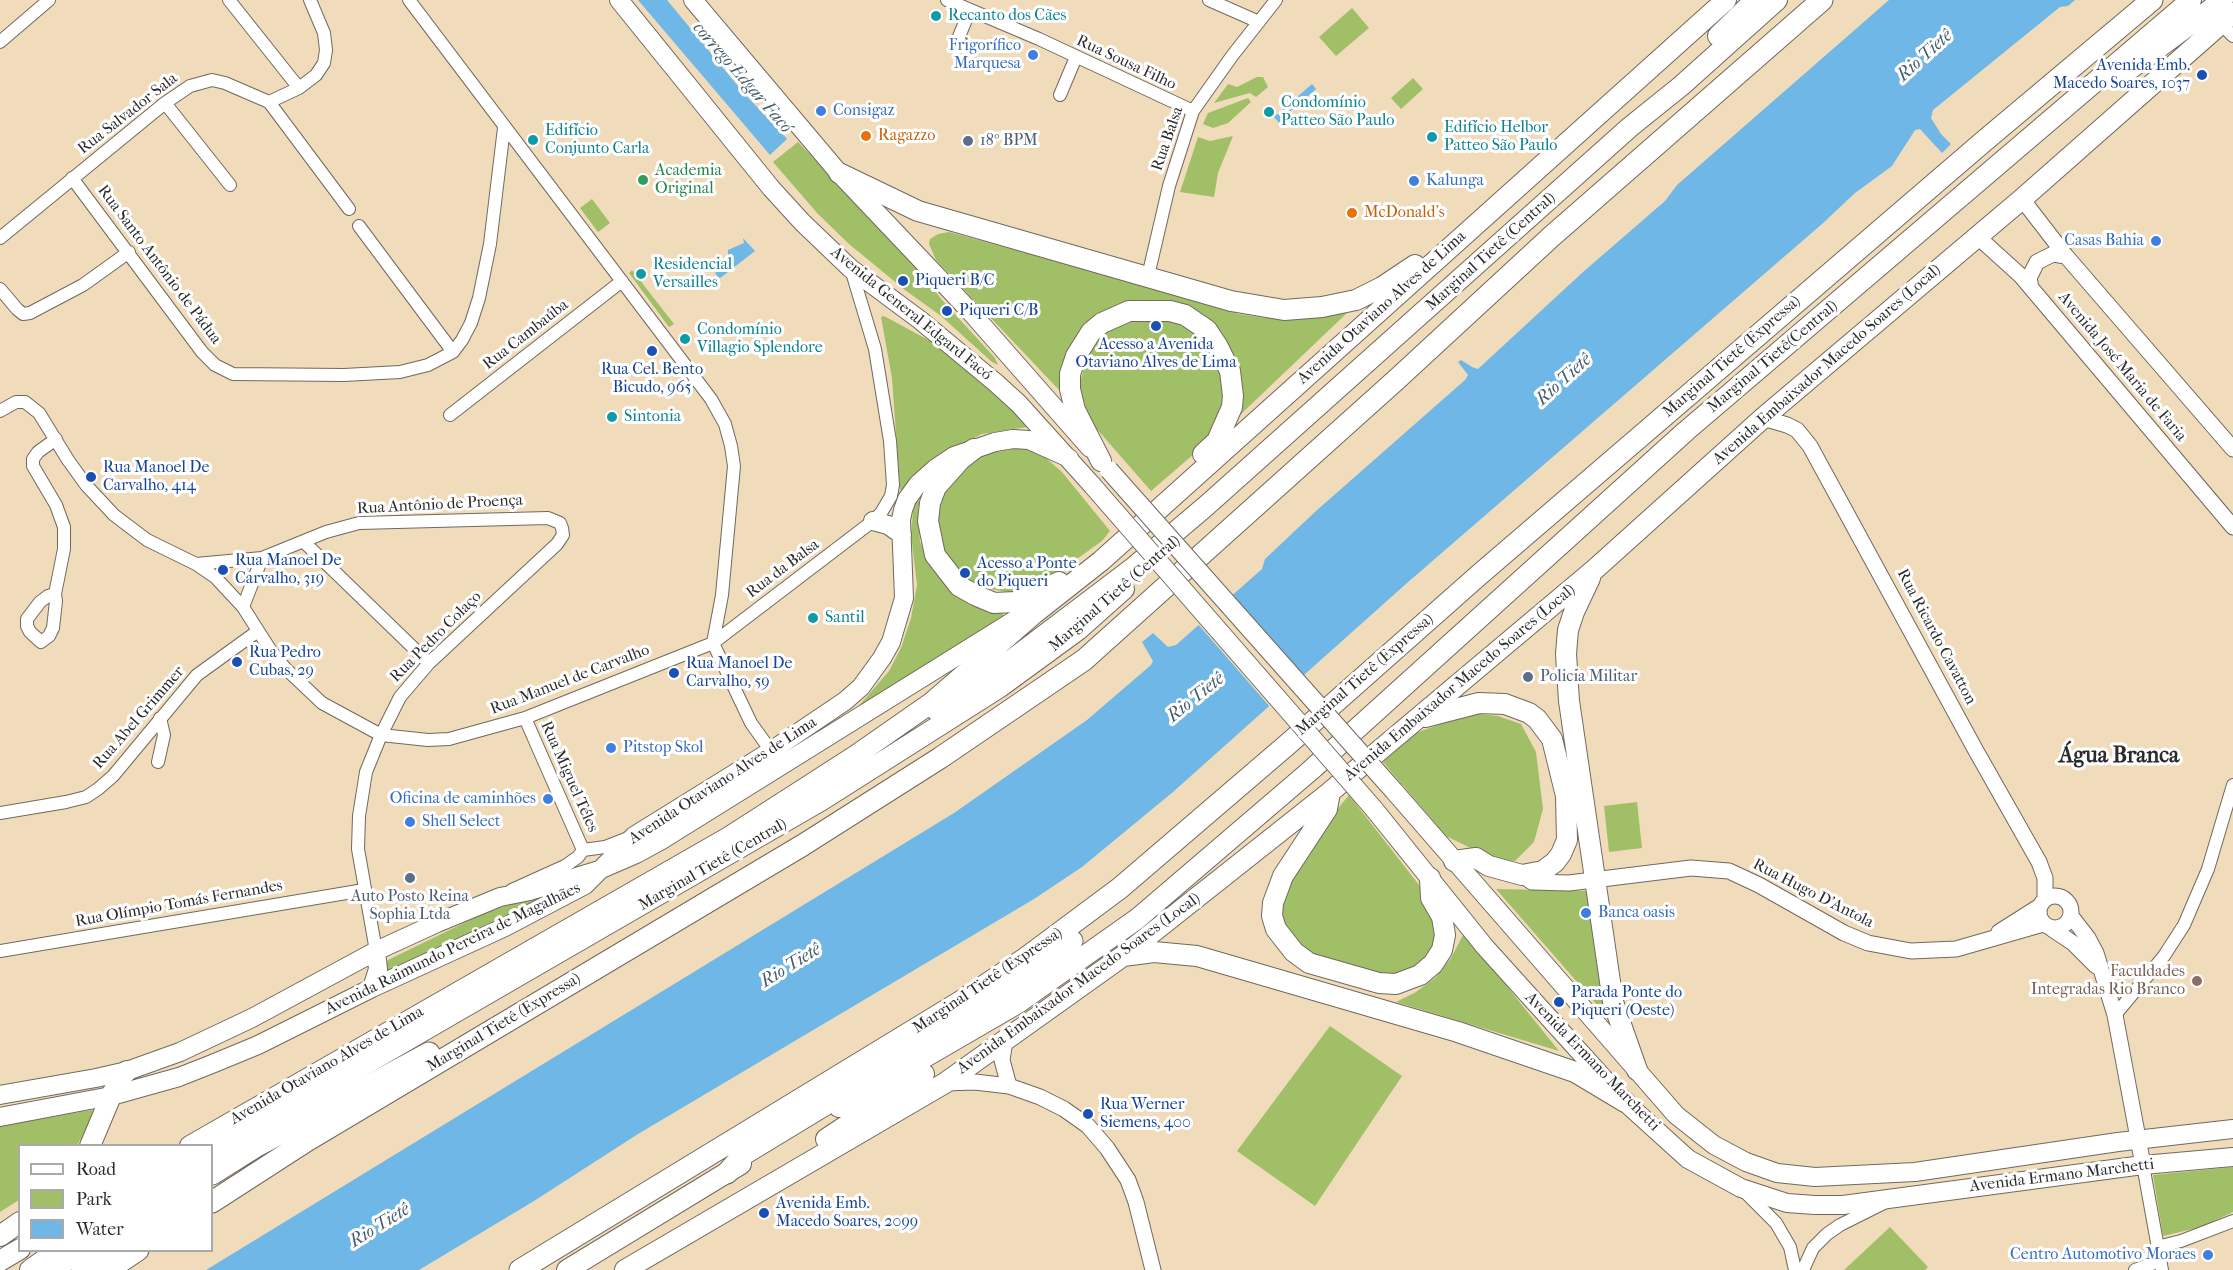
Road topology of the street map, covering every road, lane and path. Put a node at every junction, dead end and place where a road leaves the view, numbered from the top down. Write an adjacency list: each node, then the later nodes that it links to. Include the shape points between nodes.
1 (49, 0): 21 (street)
2 (229, 0): 23 (street)
3 (310, 0): 23 (street, via 324,33 326,50 316,75)
4 (409, 0): 30 (street)
5 (619, 0): 42 (main road, Avenida General Edgard Facó, via 771,188)
6 (693, 0): 31 (main road, Avenida General Edgard Facó)
7 (948, 0): 17 (street, Rua Sousa Filho)
8 (1209, 0): 18 (street)
9 (1276, 0): 18 (street, Rua Balsa)
10 (1726, 0): 39 (highway, Avenida Otaviano Alves de Lima)
11 (1755, 0): 29 (highway)
12 (1777, 0): 29 (highway, Marginal Tietê (Central))
13 (1822, 0): 108 (highway, Marginal Tietê (Expressa), via 1552,236 1084,660 803,845)
14 (2152, 0): 97 (highway, Marginal Tietê (Expressa))
15 (2191, 0): 26 (highway, Marginal Tietê(Central))
16 (2223, 0): 26 (highway, via 2098,92)
17 (970, 10): 20 (street); 22 (street, Rua Sousa Filho)
18 (1259, 22): 28 (street, Rua Balsa)
19 (2229, 24): 34 (highway, Avenida Embaixador Macedo Soares (Local))
20 (958, 39)
21 (0, 42)
22 (1077, 57): 24 (street); 28 (street, Rua Sousa Filho)
23 (299, 88): 25 (street)
24 (1060, 95)
25 (269, 102): 27 (street, Rua Salvador Sala, via 212,80 190,86); 35 (street)
26 (2073, 102): 106 (highway, Marginal Tietê(Central), via 1686,431 1310,771 1137,919)
27 (165, 103): 32 (street, Rua Salvador Sala); 33 (street)
28 (1193, 111): 43 (street, Rua Balsa, via 1169,186)
29 (1630, 127): 57 (highway, Marginal Tietê (Central))
30 (504, 128): 44 (street); 47 (street, via 490,244 479,298 471,323)
31 (839, 173): 43 (highway, via 918,211); 55 (main road, Avenida General Edgard Facó, via 968,309)
32 (72, 178): 38 (street, Rua Salvador Sala); 40 (street, Rua Santo Antônio de Pádua)
33 (230, 185)
34 (2022, 199): 37 (highway, Avenida Embaixador Macedo Soares (Local)); 41 (street, Avenida José Maria de Faria)
35 (349, 209)
36 (359, 226): 47 (street)
37 (1978, 237): 45 (street, Avenida José Maria de Faria); 50 (highway, Avenida Embaixador Macedo Soares (Local))
38 (0, 238)
39 (1449, 248): 43 (highway, via 1356,300 1322,308 1284,310 1231,301); 56 (highway, Avenida Otaviano Alves de Lima)
40 (129, 252): 46 (street, via 83,285 30,313 23,314); 47 (street, Rua Santo Antônio de Pádua, via 202,352 215,365 233,374 400,372 428,365)
41 (2066, 256): 45 (street, via 2053,254 2037,262 2029,278); 53 (street, Avenida José Maria de Faria)
42 (850, 268): 54 (main road, Avenida General Edgard Facó, via 996,383); 58 (street, Rua da Balsa, via 875,349 890,441 893,485 885,507)
43 (1148, 276)
44 (622, 281): 49 (street, Rua Cambaúba); 71 (street, via 711,399 725,424 731,446 734,466 729,534)
45 (2031, 288): 59 (street, Avenida José Maria de Faria)
46 (0, 289)
47 (453, 352)
48 (0, 411): 51 (street, Rua Manuel de Carvalho, via 16,402 25,402 39,412)
49 (450, 415)
50 (1763, 418): 66 (highway, Avenida Embaixador Macedo Soares (Local)); 96 (street, Rua Ricardo Cavatton, via 1797,430 1810,446 2039,862 2045,878)
51 (56, 439): 65 (street, Rua Manuel de Carvalho, via 86,485 114,514 147,540); 67 (street, via 33,459 64,527)
52 (974, 448): 54 (main road, Avenida Otaviano Alves de Lima, via 1013,439 1029,440); 60 (main road, Avenida Otaviano Alves de Lima, via 954,456 918,484 903,510); 64 (highway, via 936,487 928,520 935,555 959,586 994,603 1015,602 1052,587 1085,564)
53 (2233, 449)
54 (1069, 458): 85 (main road, Avenida General Edgard Facó, bridge)
55 (1105, 466): 56 (highway, via 1083,428 1070,389 1076,357 1091,332 1112,318 1129,311 1170,311 1207,330 1230,371 1232,407 1217,441 1195,462); 83 (main road, Avenida General Edgard Facó, bridge)
56 (1192, 478): 64 (highway, Avenida Otaviano Alves de Lima)
57 (1206, 506): 78 (highway, via 1134,567 996,671 885,747); 122 (highway, Marginal Tietê (Central), via 1184,533 1078,630 974,706 784,824)
58 (873, 521): 60 (main road); 71 (street, Rua da Balsa)
59 (2233, 527)
60 (902, 535): 77 (main road, Avenida Otaviano Alves de Lima, via 904,598 898,625 882,658 845,701)
61 (304, 542): 62 (street, Rua Antônio de Proença, via 359,523 542,517 560,523 563,536); 63 (street, Rua Antônio de Proença); 72 (street)
62 (557, 544): 72 (street, Rua Pedro Colaço)
63 (262, 558): 65 (street, Rua Antônio de Proença); 68 (street)
64 (1101, 561): 69 (highway, Avenida Otaviano Alves de Lima)
65 (196, 564): 68 (street, Rua Manuel de Carvalho, via 221,582)
66 (1594, 570): 75 (highway, Avenida Embaixador Macedo Soares (Local)); 93 (highway, via 1574,612 1566,654 1569,701)
67 (55, 594): 67 (street, via 53,628 41,642 31,634 27,619 40,602)
68 (243, 607): 70 (street, Rua Manuel de Carvalho)
69 (1035, 613): 78 (highway, Avenida Otaviano Alves de Lima, via 931,703); 81 (main road, Avenida Otaviano Alves de Lima, via 1018,618)
70 (258, 631): 73 (street, Rua Abel Grimmer, via 197,675); 76 (street, Rua Manuel de Carvalho, via 285,668 322,703)
71 (713, 643): 74 (street, Rua Manuel de Carvalho); 77 (street, via 751,723)
72 (429, 663): 76 (street, Rua Pedro Colaço, via 400,696)
73 (160, 718): 80 (street, via 164,735); 86 (street, Rua Abel Grimmer, via 113,776 86,797)
74 (525, 718): 76 (street, Rua Manuel de Carvalho, via 449,739); 88 (street, Rua Miguel Téles)
75 (1417, 720): 84 (highway, Avenida Embaixador Macedo Soares (Local)); 91 (highway, via 1493,702 1518,708 1545,728 1555,748 1566,796 1567,840 1555,862 1543,871)
76 (381, 735): 94 (street, Rua Pedro Colaço, via 366,772 359,816 358,849)
77 (771, 751): 79 (main road, Avenida Otaviano Alves de Lima)
78 (855, 756): 121 (highway, Avenida Otaviano Alves de Lima, via 729,837)
79 (754, 761): 81 (main road, via 755,771); 87 (main road, Avenida Otaviano Alves de Lima)
80 (158, 762)
81 (764, 778): 90 (main road, Avenida Otaviano Alves de Lima, via 660,842)
82 (2233, 785): 107 (street, via 2208,869 2184,925)
83 (1394, 791): 89 (main road, Avenida Ermano Marchetti)
84 (1330, 792): 92 (highway, via 1327,809 1283,876 1273,903 1276,929 1294,952 1309,963 1378,983 1396,984 1420,975 1442,950 1445,935 1442,917 1431,898); 103 (highway, Avenida Embaixador Macedo Soares (Local))
85 (1374, 809): 92 (main road, Avenida Ermano Marchetti)
86 (0, 813)
87 (634, 836): 88 (street, Rua Miguel Téles); 90 (main road, Avenida Otaviano Alves de Lima)
88 (584, 850): 95 (street, Rua Miguel Téles, via 565,866)
89 (1454, 861): 91 (highway, via 1476,858); 110 (main road, Avenida Ermano Marchetti)
90 (598, 870): 95 (main road, Avenida Raimundo Pereira de Magalhães); 105 (main road, Avenida Raimundo Pereira de Magalhães, via 585,885 535,912)
91 (1522, 875): 93 (street, Rua Hugo D'Antola, via 1532,882)
92 (1430, 878): 116 (main road, Avenida Ermano Marchetti, via 1492,955)
93 (1596, 879): 100 (street, Rua Hugo D'Antola, via 1691,868 1730,871 1868,943 1911,951 1956,949); 110 (highway, via 1613,1002)
94 (364, 890): 101 (street, Rua Olímpio Tomás Fernandes); 102 (street, Rua Pedro Colaço)
95 (500, 897): 102 (main road, Avenida Raimundo Pereira de Magalhães)
96 (2042, 902): 98 (street, via 2055,896 2066,900); 99 (street, via 2038,916); 100 (street, Rua Hugo D'Antola)
97 (1087, 913): 126 (highway, via 1074,940 1048,960 911,1053 744,1154); 146 (highway, Marginal Tietê (Expressa), via 950,1008)
98 (2071, 916): 99 (street, via 2062,927); 104 (street, via 2088,938)
99 (2047, 926): 100 (street, Rua Hugo D'Antola); 104 (street, via 2073,943)
100 (1982, 943)
101 (0, 951)
102 (376, 951): 105 (main road, via 378,969); 111 (main road, Avenida Raimundo Pereira de Magalhães, via 252,1018)
103 (1123, 956): 109 (highway, Avenida Embaixador Macedo Soares (Local)); 116 (highway, via 1154,952 1197,956 1458,1032 1575,1072)
104 (2102, 973): 107 (street)
105 (372, 988): 115 (main road, Avenida Raimundo Pereira de Magalhães, via 258,1046 179,1077)
106 (1041, 988): 126 (highway); 128 (highway, via 972,1043 807,1152)
107 (2115, 1015): 119 (street)
108 (492, 1030): 125 (highway, via 450,1043 407,1064); 130 (highway, Marginal Tietê (Expressa))
109 (1005, 1041): 112 (highway, Avenida Embaixador Macedo Soares (Local)); 113 (street, via 1002,1060)
110 (1637, 1070): 119 (main road, Avenida Ermano Marchetti, via 1676,1115 1714,1145 1777,1173 1815,1178 1915,1172)
111 (127, 1071): 114 (main road, Avenida Raimundo Pereira de Magalhães); 115 (highway)
112 (945, 1083): 113 (street); 128 (highway, Avenida Embaixador Macedo Soares (Local))
113 (1009, 1086): 149 (street, via 1064,1109 1088,1126 1107,1148 1137,1202)
114 (0, 1095)
115 (111, 1096): 117 (main road, Avenida Raimundo Pereira de Magalhães); 120 (highway)
116 (1625, 1102): 127 (main road, Avenida Ermano Marchetti, via 1688,1159)
117 (0, 1117)
118 (2233, 1129): 119 (main road, Avenida Ermano Marchetti)
119 (2139, 1140): 124 (street)
120 (91, 1144)
121 (192, 1144)
122 (213, 1151)
123 (2233, 1157): 124 (main road, Avenida Ermano Marchetti)
124 (2143, 1165): 129 (main road, Avenida Ermano Marchetti); 134 (street)
125 (213, 1172)
126 (727, 1173): 147 (highway)
127 (1741, 1188): 129 (main road, Avenida Ermano Marchetti, via 1786,1203 1815,1205); 150 (street, via 1776,1223 1790,1247)
128 (761, 1191): 148 (highway, Avenida Embaixador Macedo Soares (Local))
129 (1897, 1197): 151 (street, via 1827,1234 1813,1248)
130 (215, 1199)
131 (2233, 1221): 134 (street)
132 (18, 1223): 133 (highway)
133 (0, 1236)
134 (2157, 1247): 141 (street)
135 (18, 1250): 140 (highway)
136 (57, 1252): 142 (highway)
137 (81, 1252): 143 (highway)
138 (111, 1252): 144 (highway)
139 (136, 1252): 145 (highway)
140 (0, 1261)
141 (2161, 1266): 152 (street)
142 (30, 1270)
143 (50, 1270)
144 (82, 1270)
145 (108, 1270)
146 (520, 1270)
147 (567, 1270)
148 (625, 1270)
149 (1153, 1270)
150 (1795, 1270)
151 (1803, 1270)
152 (2135, 1270)

